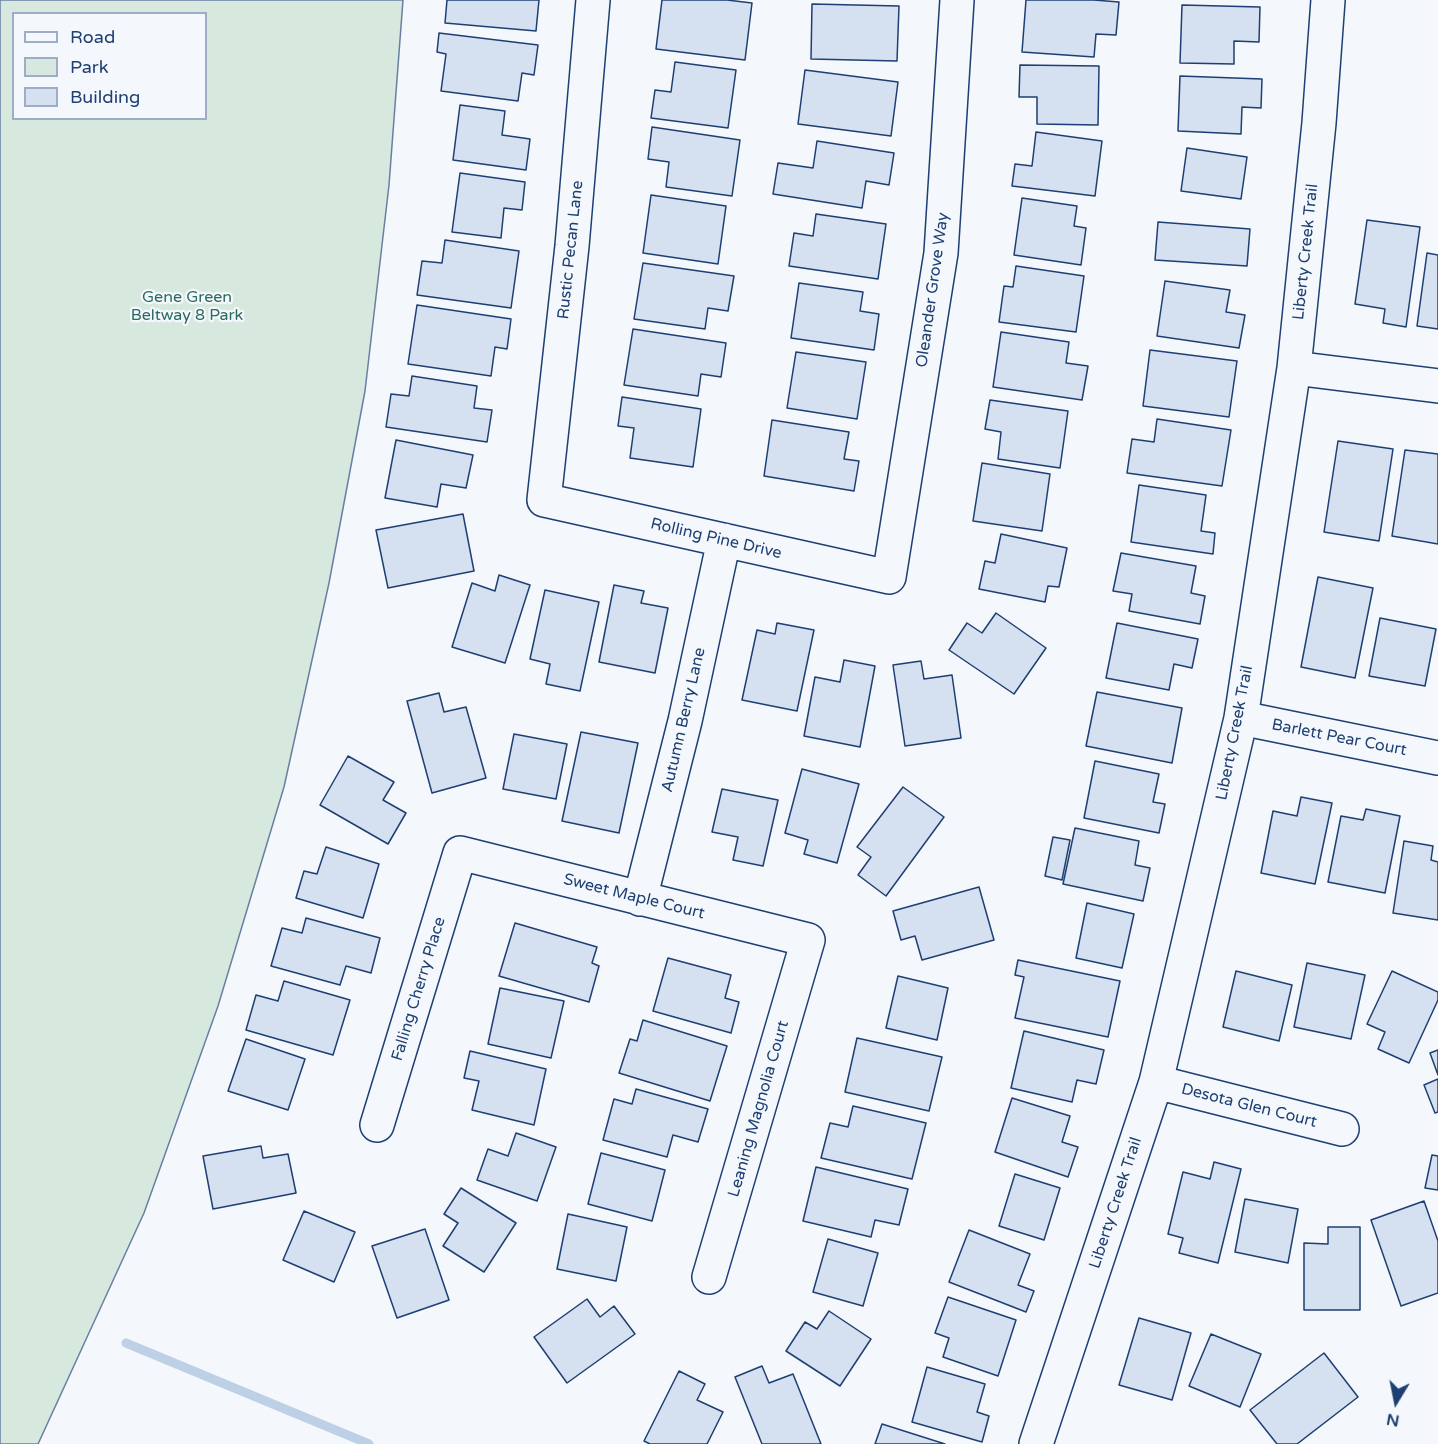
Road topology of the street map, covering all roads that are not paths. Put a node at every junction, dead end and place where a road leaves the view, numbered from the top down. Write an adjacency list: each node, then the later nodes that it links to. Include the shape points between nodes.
1 (593, 0): 6 (street, Rustic Pecan Lane, via 572,246)
2 (957, 0): 8 (street, Oleander Grove Way, via 941,253)
3 (1328, 0): 4 (street, Liberty Creek Trail)
4 (1294, 368): 5 (street); 9 (street, Liberty Creek Trail)
5 (1438, 386)
6 (544, 500): 7 (street, Rolling Pine Drive)
7 (724, 540): 8 (street, Rolling Pine Drive); 12 (street, Autumn Berry Lane, via 685,721)
8 (889, 577)
9 (1241, 718): 10 (street, Barlett Pear Court); 14 (street, Liberty Creek Trail)
10 (1438, 758)
11 (460, 854): 12 (street, Sweet Maple Court); 15 (street, Falling Cherry Place)
12 (640, 899): 13 (street, Sweet Maple Court)
13 (808, 940): 17 (street, Leaning Magnolia Court)
14 (1156, 1083): 16 (street, Desota Glen Court); 18 (street, Liberty Creek Trail)
15 (377, 1125)
16 (1342, 1129)
17 (709, 1277)
18 (1040, 1443)

